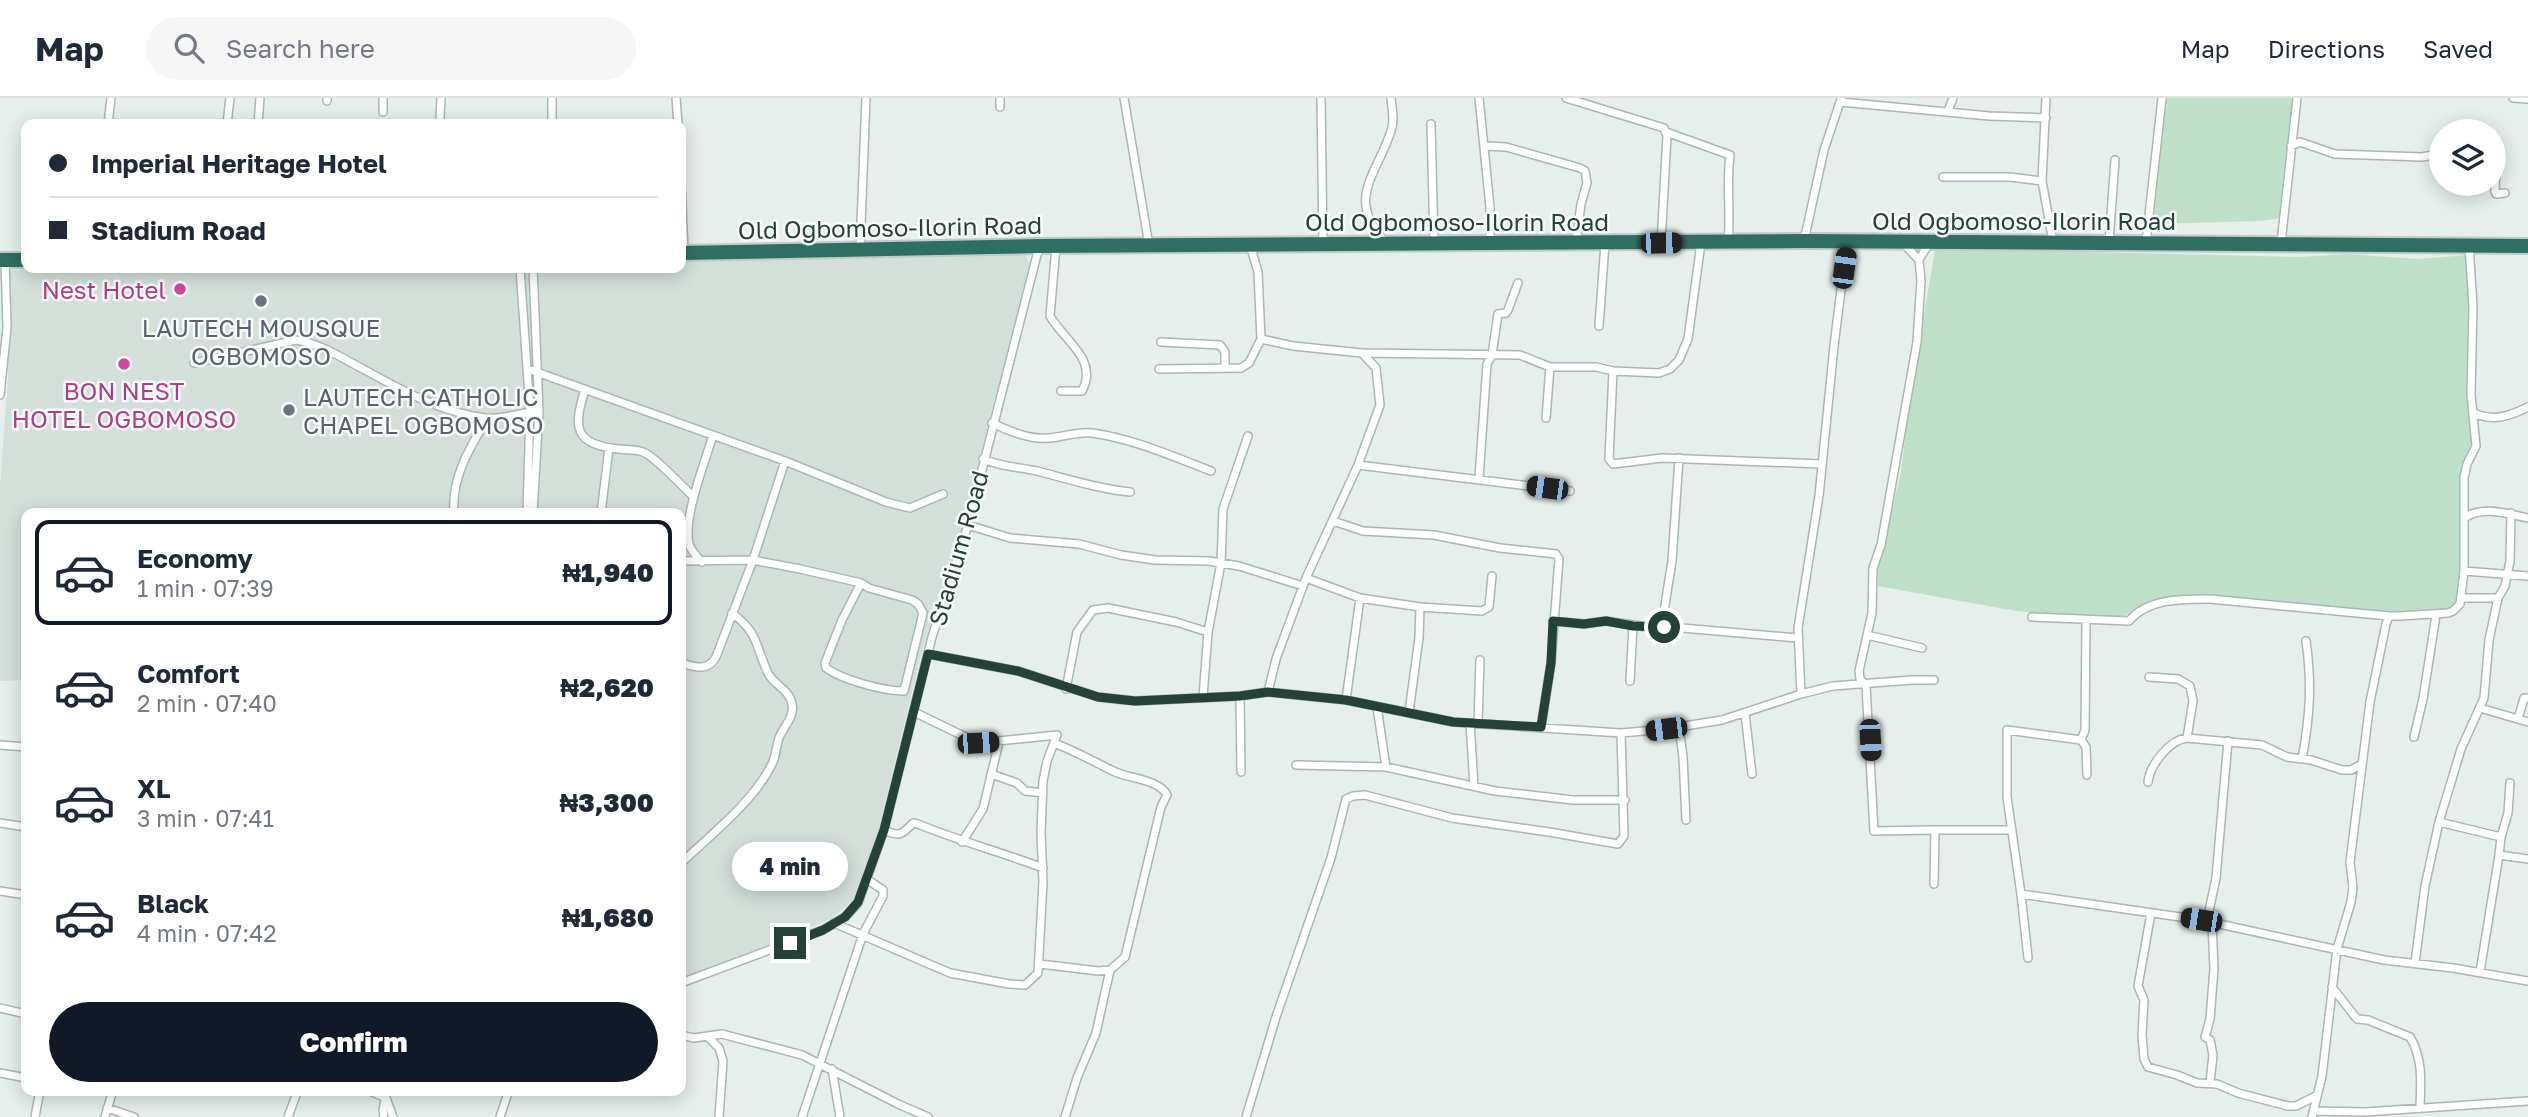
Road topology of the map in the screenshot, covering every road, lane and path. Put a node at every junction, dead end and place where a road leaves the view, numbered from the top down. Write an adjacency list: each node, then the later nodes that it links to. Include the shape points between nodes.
1 (111, 98): 29 (street)
2 (230, 98): 30 (street)
3 (260, 98): 31 (street)
4 (383, 98): 26 (street)
5 (440, 98): 27 (street)
6 (552, 98): 32 (street)
7 (677, 98): 33 (street)
8 (866, 98): 65 (street)
9 (1000, 98): 23 (street)
10 (1124, 98): 60 (street)
11 (1321, 98): 57 (street)
12 (1391, 98): 58 (street, via 1391,132 1366,201 1370,223)
13 (1479, 98): 36 (street)
14 (1566, 98): 35 (street, via 1656,124)
15 (1900, 98): 24 (street)
16 (1953, 98): 25 (street)
17 (2046, 98): 28 (street)
18 (2162, 98): 54 (street)
19 (2297, 98): 37 (street)
20 (2512, 98): 21 (street)
21 (2528, 99)
22 (1841, 100): 24 (street); 42 (street, via 1824,150)
23 (1000, 107)
24 (1898, 107): 25 (street)
25 (1948, 111): 28 (street)
26 (383, 112)
27 (440, 117)
28 (2046, 118): 41 (street)
29 (109, 119)
30 (228, 119)
31 (258, 119)
32 (552, 119)
33 (678, 119)
34 (1431, 124): 59 (street)
35 (1666, 132): 43 (street, via 1730,155); 52 (street)
36 (1485, 146): 49 (street); 50 (street, via 1506,147 1585,171)
37 (2291, 146): 38 (street, via 2300,142 2354,156); 55 (street)
38 (2429, 156)
39 (2115, 160): 48 (street)
40 (1943, 177): 41 (street)
41 (2042, 181): 47 (street)
42 (1804, 241): 43 (highway, Old Ogbomoso-Ilorin Road); 44 (highway, Old Ogbomoso-Ilorin Road)
43 (1728, 242): 53 (highway, Old Ogbomoso-Ilorin Road)
44 (1847, 242): 45 (highway, Old Ogbomoso-Ilorin Road); 103 (street)
45 (1902, 242): 46 (highway, Old Ogbomoso-Ilorin Road); 69 (street)
46 (1929, 242): 47 (highway, Old Ogbomoso-Ilorin Road); 69 (street)
47 (2053, 242): 48 (highway, Old Ogbomoso-Ilorin Road)
48 (2109, 242): 54 (highway, Old Ogbomoso-Ilorin Road)
49 (1490, 243): 50 (highway, Old Ogbomoso-Ilorin Road); 59 (highway, Old Ogbomoso-Ilorin Road)
50 (1576, 243): 51 (highway, Old Ogbomoso-Ilorin Road)
51 (1605, 243): 52 (highway, Old Ogbomoso-Ilorin Road); 73 (street)
52 (1661, 243): 53 (highway, Old Ogbomoso-Ilorin Road)
53 (1701, 243): 85 (street, via 1688,339 1679,360 1659,373)
54 (2146, 243): 55 (highway, Old Ogbomoso-Ilorin Road)
55 (2281, 243): 61 (highway, Old Ogbomoso-Ilorin Road)
56 (1250, 244): 57 (highway, Old Ogbomoso-Ilorin Road); 60 (highway, Old Ogbomoso-Ilorin Road); 74 (street, via 1258,266)
57 (1323, 244): 58 (highway, Old Ogbomoso-Ilorin Road)
58 (1386, 244): 59 (highway, Old Ogbomoso-Ilorin Road)
59 (1434, 244)
60 (1149, 245): 63 (highway, Old Ogbomoso-Ilorin Road)
61 (2469, 245): 64 (highway, Old Ogbomoso-Ilorin Road); 93 (street)
62 (1039, 246): 63 (highway, Old Ogbomoso-Ilorin Road); 65 (highway, Old Ogbomoso-Ilorin Road); 96 (street, Stadium Road)
63 (1056, 247): 88 (street, via 1050,316 1078,350 1087,371 1082,391)
64 (2528, 247)
65 (860, 250): 66 (highway, Old Ogbomoso-Ilorin Road)
66 (686, 253)
67 (3, 260): 68 (highway); 89 (street, via 7,327)
68 (21, 260)
69 (1919, 260): 143 (street, via 1917,342 1873,568)
70 (520, 273): 83 (street)
71 (533, 273): 86 (street)
72 (1518, 283): 78 (street, via 1508,310 1498,314)
73 (1599, 326)
74 (1261, 339): 76 (street); 82 (street, via 1246,366)
75 (1161, 342): 82 (street, via 1220,345)
76 (1362, 353): 77 (street); 104 (street, via 1376,368 1380,405)
77 (1478, 355): 78 (street); 80 (street)
78 (1492, 355): 80 (street); 81 (street, via 1520,355)
79 (194, 363): 95 (street, via 296,340 311,342 401,390)
80 (1487, 364): 106 (street)
81 (1550, 367): 85 (street); 94 (street)
82 (1225, 368): 84 (street)
83 (528, 369): 86 (street); 91 (street)
84 (1159, 369)
85 (1613, 371): 100 (street, via 1610,462 1621,465 1648,458)
86 (538, 372): 87 (street); 92 (street)
87 (585, 389): 97 (street); 99 (street, via 578,426 587,440)
88 (1060, 391)
89 (0, 396)
90 (2528, 407): 93 (street, via 2500,417)
91 (530, 411): 92 (street); 95 (street); 112 (street)
92 (539, 411): 113 (street)
93 (2474, 413): 116 (street, via 2476,446 2464,478)
94 (1546, 418)
95 (487, 419): 111 (street, via 456,479)
96 (992, 423): 101 (street, Stadium Road); 105 (street, via 1014,433 1048,439 1096,434 1148,446)
97 (713, 435): 102 (street); 110 (street)
98 (1248, 436): 123 (street, via 1223,509)
99 (609, 448): 110 (street, via 643,452); 114 (street)
100 (1679, 458): 103 (street); 141 (street, via 1672,561)
101 (983, 459): 108 (street); 119 (street, Stadium Road)
102 (785, 461): 109 (street, via 910,508); 120 (street)
103 (1822, 464): 144 (street)
104 (1358, 465): 106 (street); 118 (street)
105 (1211, 471)
106 (1479, 478): 107 (street)
107 (1570, 491)
108 (1130, 492)
109 (943, 494)
110 (694, 497): 122 (street, via 690,544)
111 (454, 508)
112 (527, 508)
113 (534, 508)
114 (602, 508)
115 (2511, 513): 116 (street, via 2470,513); 117 (street); 125 (street)
116 (2464, 518): 124 (street)
117 (2528, 518)
118 (1333, 521): 128 (street); 139 (street, via 1363,531 1434,535 1556,554)
119 (968, 525): 123 (street, via 1010,538 1079,544 1121,555); 147 (street, Stadium Road)
120 (753, 560): 122 (street); 129 (street); 134 (street)
121 (686, 561): 122 (street)
122 (703, 562)
123 (1221, 563): 128 (street); 142 (street)
124 (2464, 571): 125 (street); 131 (street)
125 (2507, 574): 127 (street); 132 (street)
126 (1492, 576): 133 (street, via 1487,609)
127 (2528, 576)
128 (1305, 582): 130 (street); 155 (street)
129 (861, 583): 129 (street, via 826,668 870,685 904,691 923,613 912,600)
130 (1360, 598): 133 (street); 160 (street)
131 (2462, 598): 132 (street); 135 (street, via 2454,611)
132 (2498, 598): 162 (street)
133 (1420, 607): 164 (street)
134 (732, 613): 149 (street, via 713,663 702,668); 203 (street, via 753,632 768,676 787,692 793,713 779,737 771,768 729,818)
135 (2436, 615): 136 (street); 172 (street)
136 (2389, 616): 138 (street, via 2183,599 2148,607 2129,621); 181 (street)
137 (2032, 617): 138 (street)
138 (2086, 620): 174 (street, via 2085,730)
139 (1553, 621): 140 (street); 169 (street)
140 (1633, 626): 141 (street); 152 (street)
141 (1659, 626): 144 (street)
142 (1208, 632): 154 (street, via 1108,608 1093,610 1077,632); 158 (street)
143 (1867, 635): 146 (street); 153 (street, via 1859,671)
144 (1797, 638): 156 (street)
145 (2306, 640): 180 (street, via 2310,710)
146 (1922, 648)
147 (928, 654): 154 (street, via 1018,671); 163 (street, Stadium Road)
148 (1480, 660): 168 (street)
149 (686, 664)
150 (2149, 677): 173 (street, via 2178,679 2190,686 2193,701)
151 (1934, 680): 153 (street)
152 (1630, 681)
153 (1866, 685): 156 (street, via 1833,686); 198 (street, via 1874,831)
154 (1066, 689): 158 (street, via 1135,701)
155 (1268, 692): 157 (street); 160 (street)
156 (1801, 694): 165 (street)
157 (1240, 696): 158 (street); 184 (street)
158 (1203, 697)
159 (2528, 698): 166 (street, via 2521,704)
160 (1346, 700): 161 (street)
161 (1377, 707): 164 (street); 183 (street)
162 (2480, 708): 166 (street); 194 (street, via 2461,749)
163 (915, 712): 176 (street, via 974,742); 197 (street, Stadium Road)
164 (1409, 712): 168 (street)
165 (1745, 713): 170 (street); 186 (street)
166 (2518, 719): 167 (street)
167 (2528, 722)
168 (1474, 723): 169 (street); 190 (street)
169 (1541, 727): 171 (street)
170 (1679, 727): 171 (street); 193 (street)
171 (1621, 733): 192 (street)
172 (2414, 737)
173 (2187, 738): 175 (street); 188 (street, via 2176,741 2156,761)
174 (2081, 740): 187 (street, via 2086,747); 199 (street, via 2007,730)
175 (2228, 741): 180 (street, via 2262,745); 213 (street, via 2209,911)
176 (999, 742): 177 (street, via 1057,735); 185 (street)
177 (1054, 743): 191 (street); 219 (street, via 1167,793 1129,945 1125,957)
178 (0, 745): 179 (street)
179 (21, 747)
180 (2302, 759): 181 (street, via 2342,770)
181 (2362, 764): 215 (street, via 2350,862 2353,888)
182 (1296, 765): 183 (street)
183 (1387, 767): 190 (street)
184 (1241, 772)
185 (991, 774): 191 (street, via 1017,783 1025,791); 201 (street, via 983,809)
186 (1752, 774)
187 (2087, 775)
188 (2148, 782)
189 (2510, 782): 200 (street)
190 (1474, 786): 192 (street, via 1573,800)
191 (1043, 793): 205 (street)
192 (1625, 800): 255 (street, via 1624,836 1618,845 1452,818 1365,795 1346,799)
193 (1686, 820)
194 (2439, 822): 200 (street); 217 (street)
195 (0, 823): 196 (street)
196 (21, 826)
197 (884, 830): 201 (street, via 902,835 913,823); 206 (street, Stadium Road)
198 (1935, 830): 199 (street); 207 (street)
199 (2012, 830): 210 (street)
200 (2501, 836): 202 (street)
201 (962, 842): 205 (street)
202 (2499, 855): 204 (street); 220 (street)
203 (686, 858)
204 (2528, 859)
205 (1043, 868): 218 (street)
206 (868, 880): 212 (street, Stadium Road, via 858,902); 214 (street, via 883,894)
207 (1934, 884)
208 (0, 891): 209 (street)
209 (21, 894)
210 (2021, 894): 211 (street); 216 (street)
211 (2151, 913): 213 (street); 232 (street, via 2137,986 2144,1004 2141,1035 2146,1064 2197,1083)
212 (834, 923): 214 (street); 222 (street, Stadium Road)
213 (2212, 923): 215 (street); 232 (street, via 2214,969 2205,1037 2213,1055)
214 (863, 934): 218 (street, via 950,973 1009,984 1029,983); 228 (street)
215 (2337, 948): 217 (street); 223 (street)
216 (2028, 958)
217 (2415, 963): 220 (street)
218 (1040, 964): 219 (street)
219 (1111, 970): 254 (street, via 1096,1033)
220 (2480, 972): 221 (street)
221 (2528, 981)
222 (686, 982)
223 (2332, 987): 239 (street); 241 (street, via 2357,1019 2410,1037 2420,1067)
224 (0, 1008): 225 (street)
225 (21, 1013)
226 (686, 1035): 227 (street)
227 (708, 1037): 228 (street, via 734,1036); 250 (street, via 723,1061)
228 (820, 1063): 229 (street); 251 (street)
229 (832, 1069): 252 (street); 253 (street)
230 (0, 1073): 231 (street)
231 (21, 1077)
232 (2210, 1083): 239 (street, via 2288,1106)
233 (39, 1096): 244 (street)
234 (111, 1096): 242 (street)
235 (296, 1096): 246 (street)
236 (386, 1096): 247 (street)
237 (388, 1096): 248 (street)
238 (507, 1096): 249 (street)
239 (2316, 1096): 243 (street)
240 (2528, 1101): 241 (street)
241 (2420, 1107): 243 (street)
242 (106, 1113): 245 (street)
243 (2312, 1114)
244 (35, 1117)
245 (134, 1117)
246 (288, 1117)
247 (384, 1117)
248 (393, 1117)
249 (500, 1117)
250 (719, 1117)
251 (802, 1117)
252 (840, 1117)
253 (928, 1117)
254 (1065, 1117)
255 (1246, 1117)

